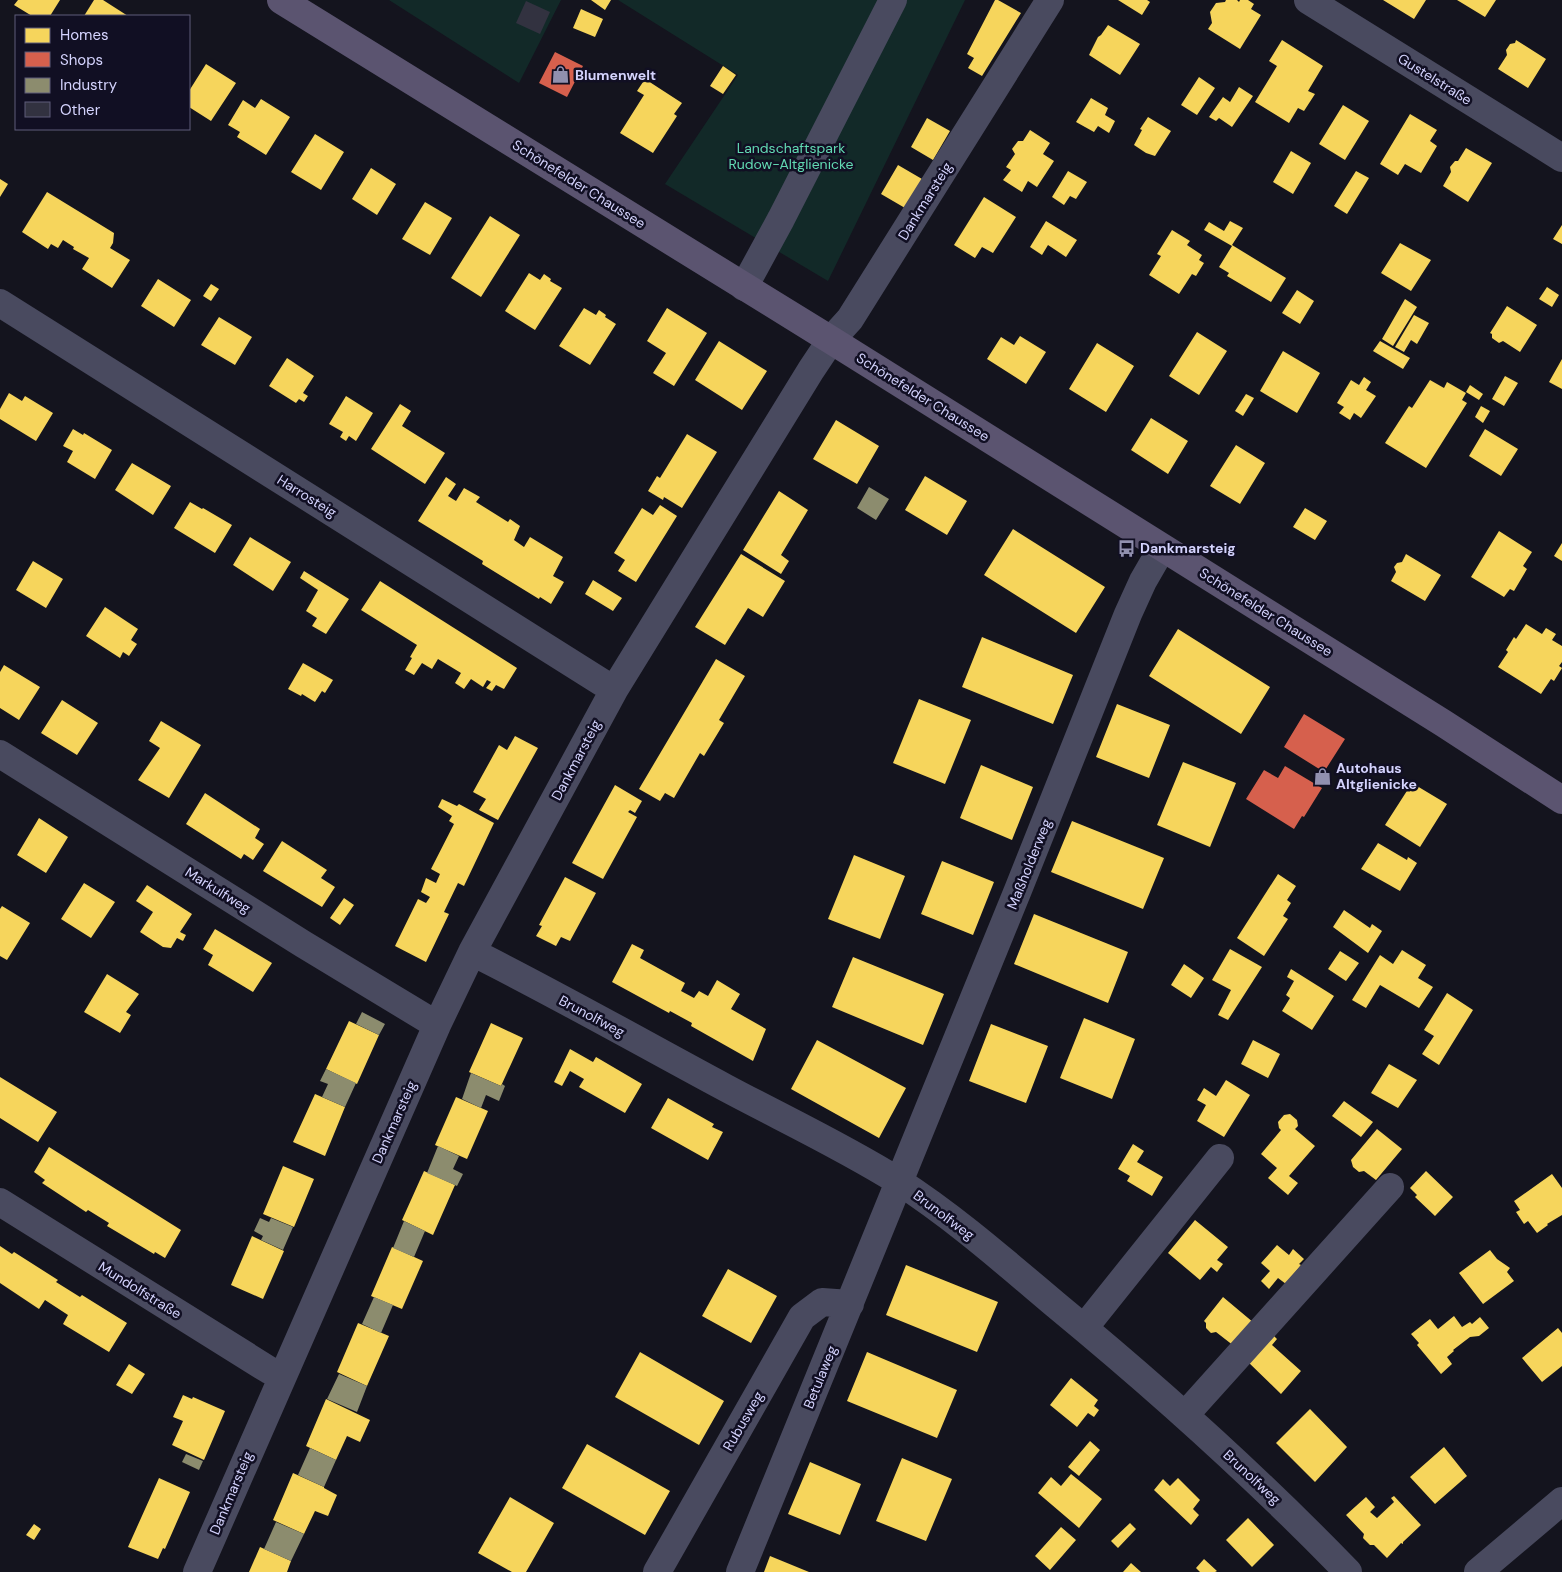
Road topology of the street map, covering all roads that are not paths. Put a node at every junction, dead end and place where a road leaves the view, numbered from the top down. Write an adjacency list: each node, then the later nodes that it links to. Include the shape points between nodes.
1 (281, 0): 6 (main road, Schönefelder Chaussee)
2 (893, 0): 6 (street)
3 (1050, 0): 8 (street, Dankmarsteig, via 854,313)
4 (1308, 0): 5 (street, Gustelstraße)
5 (1562, 158)
6 (744, 287): 8 (main road, Schönefelder Chaussee)
7 (0, 303): 10 (street, Harrosteig)
8 (831, 340): 9 (main road, Schönefelder Chaussee); 10 (street, Dankmarsteig)
9 (1162, 548): 12 (main road, Schönefelder Chaussee); 16 (street, Maßholderweg, via 1128,614)
10 (614, 690): 13 (street, Dankmarsteig)
11 (0, 754): 14 (street, Markulfweg)
12 (1562, 800)
13 (472, 952): 14 (street, Dankmarsteig); 16 (street, Brunolfweg, via 838,1145)
14 (437, 1025): 21 (street, Dankmarsteig)
15 (1220, 1158): 20 (street)
16 (899, 1182): 19 (street, Betulaweg); 20 (street, Brunolfweg, via 949,1217)
17 (1390, 1188): 22 (street)
18 (0, 1202): 21 (street, Mundolfstraße, via 269,1370)
19 (850, 1304): 25 (street, Rubusweg, via 822,1302 802,1317); 26 (street, Betulaweg)
20 (1084, 1328): 22 (street, Brunolfweg)
21 (282, 1375): 24 (street, Dankmarsteig)
22 (1185, 1415): 27 (street, Brunolfweg, via 1292,1514)
23 (1562, 1501): 28 (street)
24 (197, 1572)
25 (657, 1572)
26 (740, 1572)
27 (1348, 1572)
28 (1478, 1572)

